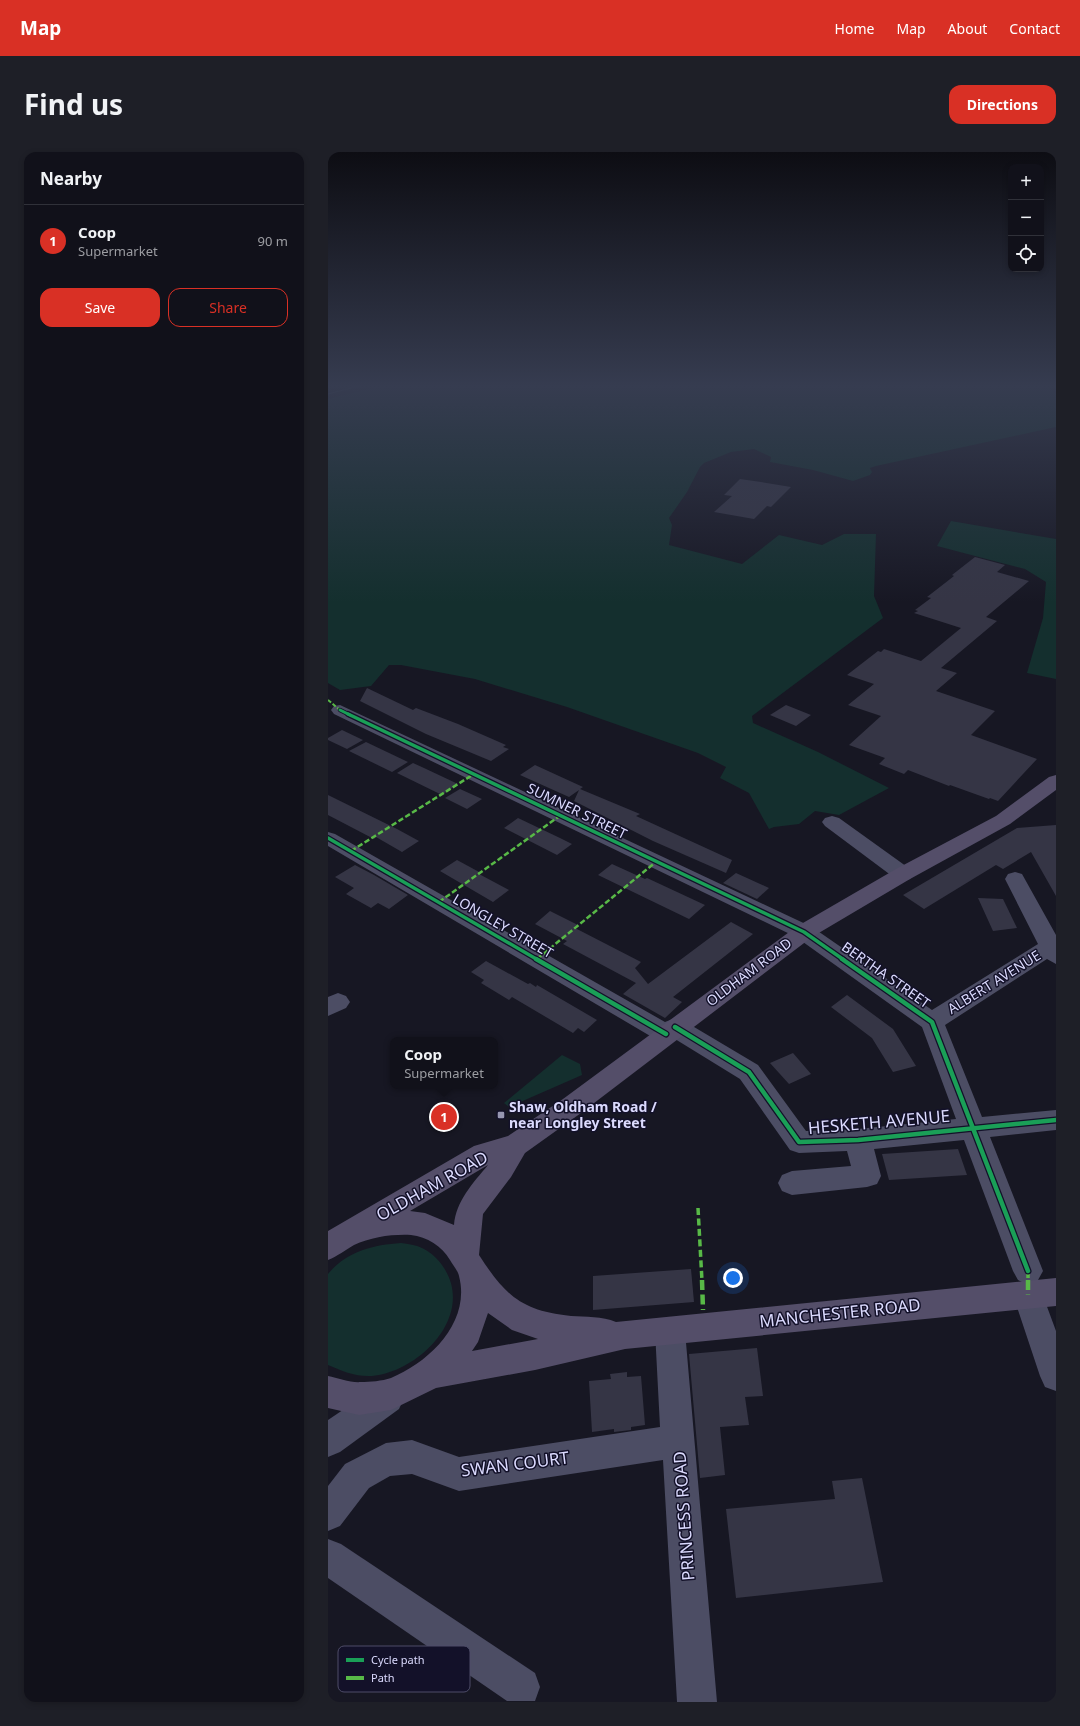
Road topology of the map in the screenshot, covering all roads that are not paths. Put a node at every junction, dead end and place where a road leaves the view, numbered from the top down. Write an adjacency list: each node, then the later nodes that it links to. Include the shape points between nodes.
1 (340, 710): 7 (street, SUMNER STREET)
2 (1056, 782): 5 (main road, OLDHAM ROAD, via 1003,820)
3 (832, 822): 5 (street)
4 (328, 838): 10 (street, LONGLEY STREET)
5 (903, 874): 7 (main road, OLDHAM ROAD)
6 (1015, 879): 8 (street)
7 (804, 932): 9 (street, BERTHA STREET); 10 (main road, OLDHAM ROAD)
8 (1054, 949): 9 (street, ALBERT AVENUE)
9 (932, 1022): 12 (street, BERTHA STREET)
10 (670, 1031): 14 (street, LONGLEY STREET, via 749,1072); 15 (main road, OLDHAM ROAD)
11 (1056, 1120): 12 (street, HESKETH AVENUE)
12 (973, 1127): 13 (street, HESKETH AVENUE); 19 (street, BERTHA STREET)
13 (858, 1140): 14 (street, HESKETH AVENUE); 16 (street, via 866,1176)
14 (799, 1142)
15 (516, 1145): 17 (main road, OLDHAM ROAD, via 484,1154 410,1196); 18 (main road, OLDHAM ROAD, via 468,1214)
16 (792, 1183)
17 (339, 1241): 18 (main road, MANCHESTER ROAD, via 382,1224 410,1223 431,1228 450,1238)
18 (470, 1262): 21 (main road, MANCHESTER ROAD, via 496,1301 526,1321); 22 (main road, OLDHAM ROAD, via 477,1294 473,1318 458,1346)
19 (1037, 1286): 20 (main road, MANCHESTER ROAD); 23 (street, BERTHA STREET)
20 (670, 1331): 21 (main road, MANCHESTER ROAD); 27 (street, PRINCESS ROAD)
21 (625, 1334): 22 (main road, MANCHESTER ROAD, via 536,1355)
22 (432, 1373): 24 (main road)
23 (1056, 1376)
24 (398, 1391): 25 (main road, via 374,1397 351,1397); 26 (street)
25 (328, 1392)
26 (328, 1440)
27 (679, 1441): 28 (street, SWAN COURT, via 459,1474 412,1457 386,1460 357,1476); 33 (street, PRINCESS ROAD)
28 (328, 1514)
29 (328, 1557): 30 (street)
30 (459, 1646)
31 (470, 1653): 32 (street)
32 (520, 1687)
33 (697, 1702)

